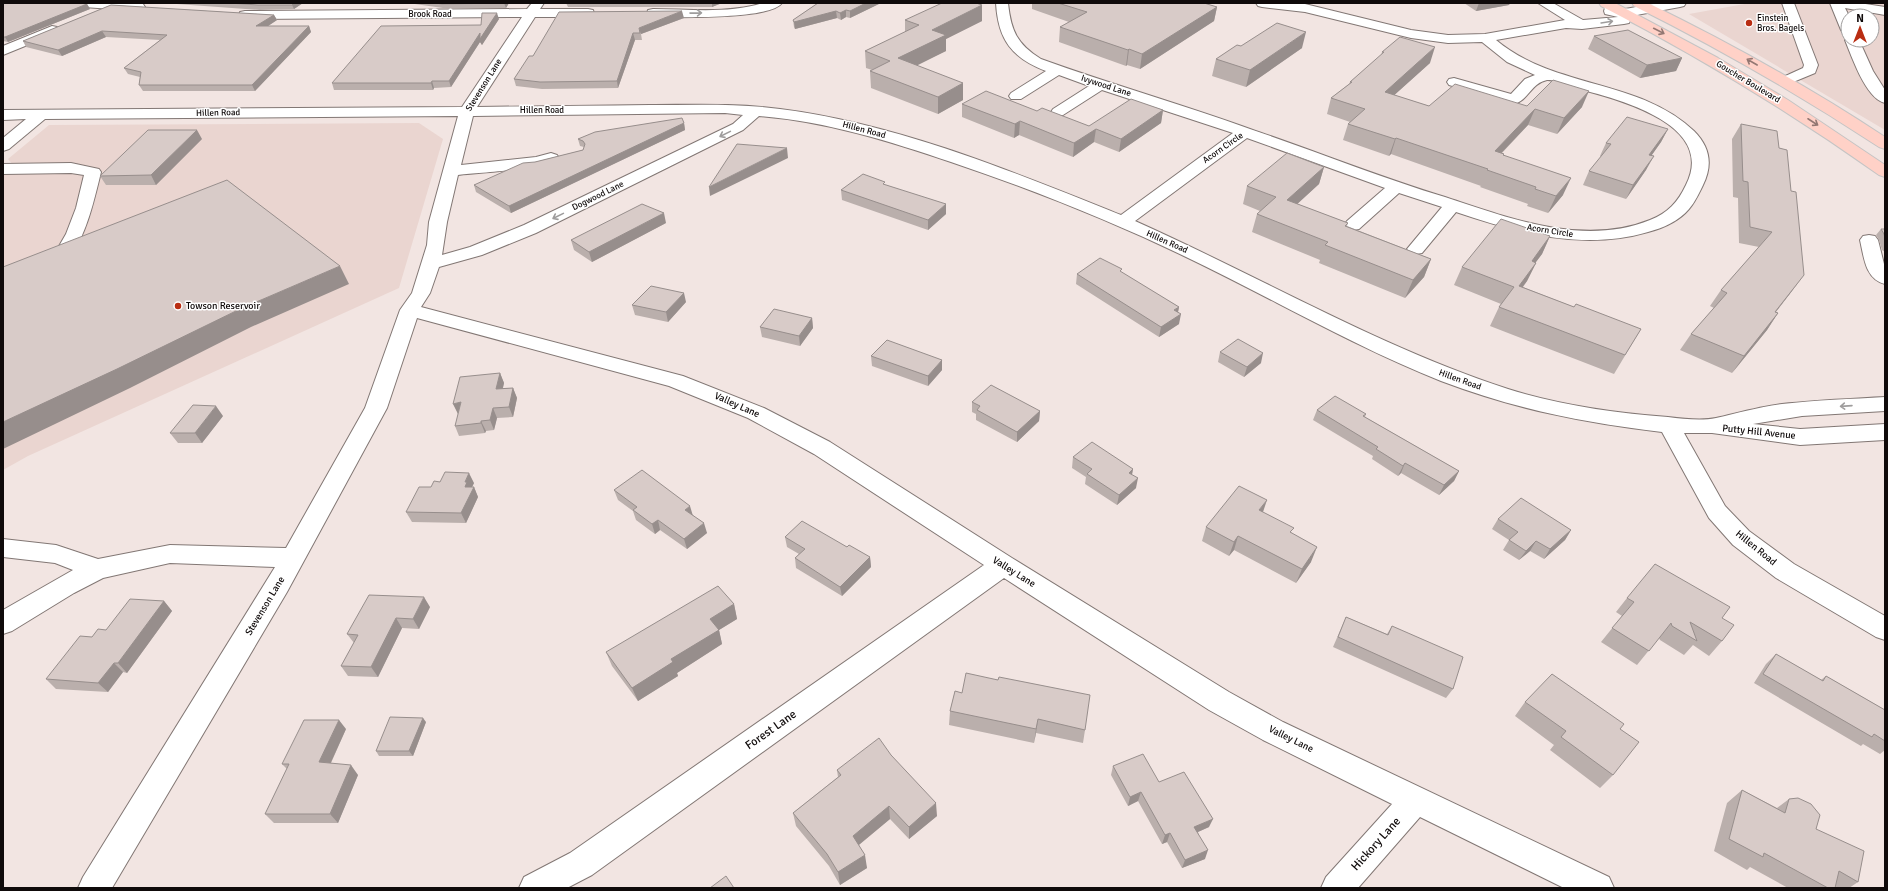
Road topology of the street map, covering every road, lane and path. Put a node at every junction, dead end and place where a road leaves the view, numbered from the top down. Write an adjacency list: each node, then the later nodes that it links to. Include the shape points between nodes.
1 (84, 3): 11 (street)
2 (341, 3): 21 (street)
3 (776, 3): 18 (street, one-way to 3, via 730,12)
4 (1002, 3): 28 (street, Ivywood Lane, via 1006,28 1015,46 1036,62)
5 (1262, 3): 12 (street)
6 (1544, 3): 23 (street)
7 (1605, 3): 19 (main road, Goucher Boulevard)
8 (1680, 3): 13 (street)
9 (1788, 3): 30 (street, via 1811,65 1810,70 1804,74)
10 (1836, 3): 16 (street)
11 (117, 4): 14 (street); 22 (street)
12 (1291, 4): 25 (street, via 1425,36 1448,39)
13 (1644, 6): 19 (street); 30 (main road, Goucher Boulevard, one-way to 13, via 1729,48)
14 (151, 8)
15 (534, 8): 17 (street, Brook Road); 21 (street, Brook Road); 35 (street, Stevenson Lane)
16 (1885, 11)
17 (600, 13)
18 (639, 13)
19 (1624, 13): 23 (street, via 1607,10); 23 (street, one-way to 19, via 1582,25 1624,20); 46 (main road, Goucher Boulevard, one-way to 46, via 1738,75 1812,121)
20 (230, 14): 21 (street, Brook Road)
21 (327, 15)
22 (86, 17)
23 (1567, 20): 25 (street)
24 (65, 25): 27 (street)
25 (1485, 38): 29 (street, Acorn Circle, via 1520,64)
26 (1855, 48): 34 (street, via 1878,93)
27 (3, 51)
28 (1057, 70): 32 (street, Ivywood Lane); 33 (street)
29 (1548, 75): 31 (street, via 1530,82 1514,100); 48 (street, Acorn Circle, via 1621,96 1650,108 1690,135 1701,154 1702,173 1683,206 1663,221 1642,228 1616,234 1582,235 1555,233 1511,224)
30 (1786, 81): 41 (main road, Goucher Boulevard)
31 (1454, 82)
32 (1101, 84): 37 (street); 40 (street, Ivywood Lane)
33 (1016, 96)
34 (1885, 99)
35 (467, 111): 36 (street, Hillen Road); 38 (street, Hillen Road); 45 (street, Stevenson Lane)
36 (756, 111): 50 (street, Hillen Road, via 830,121 905,141 1020,180); 55 (street, Dogwood Lane, one-way to 55, via 738,127 530,229 476,251)
37 (1058, 112)
38 (42, 114): 39 (street, Hillen Road); 42 (street)
39 (3, 115)
40 (1245, 132): 47 (street, Acorn Circle); 50 (street, Acorn Circle)
41 (1885, 144)
42 (3, 146)
43 (564, 155): 45 (street, via 537,162)
44 (3, 169): 54 (street, via 71,168 93,172 75,234)
45 (451, 171): 49 (street, Stevenson Lane)
46 (1885, 172)
47 (1396, 187): 48 (street, Acorn Circle); 51 (street)
48 (1452, 206): 53 (street)
49 (438, 222): 55 (street, Stevenson Lane); 57 (street, Stevenson Lane, via 419,259 409,294)
50 (1123, 222): 59 (street, Hillen Road, via 1190,252 1394,353 1449,376 1504,396 1556,409 1607,418)
51 (1354, 225)
52 (1875, 248): 56 (street, via 1876,269)
53 (1416, 249)
54 (60, 260)
55 (431, 264): 57 (street, Stevenson Lane, via 421,293)
56 (1885, 278)
57 (410, 310): 63 (street, Stevenson Lane, via 376,408); 64 (street, Valley Lane, via 676,380 724,399 822,448)
58 (1885, 404): 60 (street, Putty Hill Avenue, one-way to 60, via 1781,411 1746,416)
59 (1669, 424): 60 (street, Hillen Road); 67 (street, Hillen Road, via 1717,512 1741,538 1785,571)
60 (1712, 426): 61 (street, Putty Hill Avenue, via 1800,437)
61 (1885, 432)
62 (3, 548): 65 (street, via 56,554)
63 (293, 558): 65 (street, via 170,554); 69 (street, Stevenson Lane)
64 (1003, 566): 68 (street, Valley Lane, via 1219,702 1273,731); 70 (street, Forest Lane, via 581,864)
65 (98, 569): 66 (street)
66 (3, 623)
67 (1885, 629)
68 (1416, 799): 71 (street, Hickory Lane); 72 (street, Valley Lane)
69 (94, 888)
70 (535, 888)
71 (1337, 888)
72 (1598, 888)

